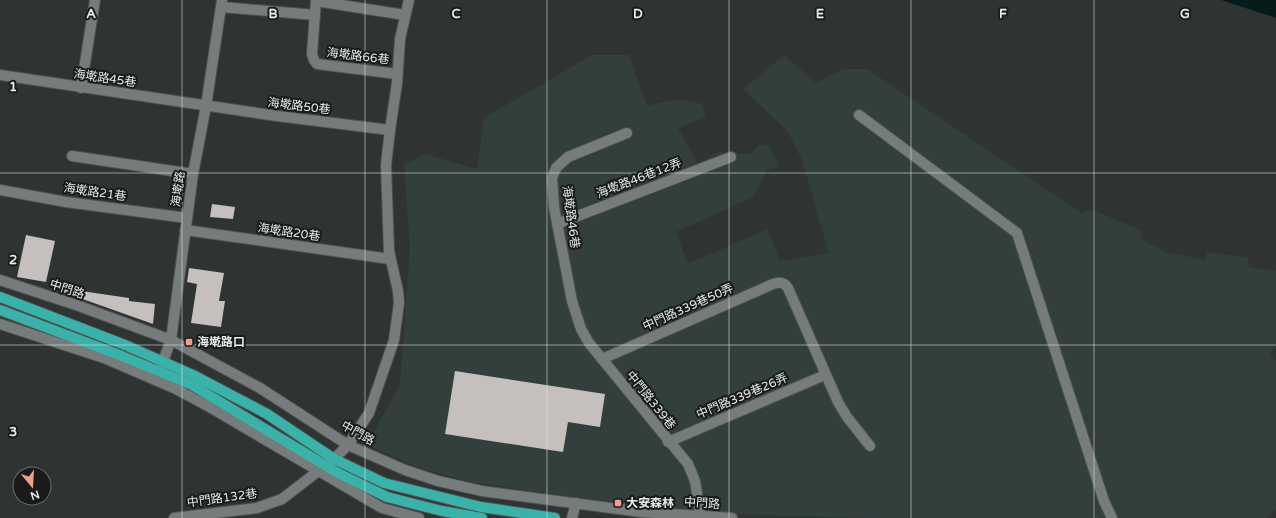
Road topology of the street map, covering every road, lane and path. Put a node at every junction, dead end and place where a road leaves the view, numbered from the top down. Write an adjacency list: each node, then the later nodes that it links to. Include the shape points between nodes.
1 (95, 0): 9 (street)
2 (409, 0): 6 (street, 中門路132巷)
3 (316, 1): 5 (street, 海墘路66巷); 6 (street, 海墘路66巷)
4 (222, 4): 5 (street); 10 (street, 海墘路)
5 (315, 15): 7 (street, 海墘路66巷, via 312,54 317,64)
6 (405, 15): 7 (street, 中門路132巷, via 400,39)
7 (398, 74): 12 (street, 中門路132巷)
8 (0, 75): 9 (street, 海墘路45巷)
9 (81, 88): 10 (street, 海墘路45巷)
10 (206, 106): 12 (street, 海墘路50巷); 16 (street, 海墘路)
11 (860, 115): 47 (street, via 1017,233 1104,501)
12 (390, 130): 21 (street, 中門路132巷, via 386,165 386,204)
13 (627, 133): 19 (street, 海墘路46巷, via 568,158 556,168 552,178)
14 (72, 156): 16 (street)
15 (731, 157): 19 (street, 海墘路46巷12弄)
16 (193, 174): 18 (street, 海墘路)
17 (0, 190): 18 (street, 海墘路21巷, via 66,202)
18 (186, 218): 20 (street, 海墘路)
19 (557, 224): 24 (street, 海墘路46巷)
20 (185, 230): 21 (street, 海墘路20巷); 27 (street, 海墘路)
21 (390, 259): 33 (street, 中門路132巷, via 399,302 394,340 369,413)
22 (0, 280): 27 (street, 中門路)
23 (0, 297): 29 (main road)
24 (572, 301): 28 (street, 中門路339巷, via 581,329)
25 (0, 310): 31 (main road, via 122,356)
26 (0, 324): 31 (street)
27 (171, 340): 29 (street, 海墘路); 33 (street, 中門路, via 260,388)
28 (602, 359): 30 (street, 中門路339巷50弄, via 780,282 788,288); 32 (street, 中門路339巷)
29 (164, 362): 31 (street, 海墘路); 35 (main road, via 266,414)
30 (825, 375): 32 (street, 中門路339巷26弄); 34 (street, via 847,417)
31 (157, 376): 35 (main road, via 192,385)
32 (668, 442): 39 (street, 中門路339巷, via 688,464 695,481)
33 (348, 445): 35 (street, 中門路132巷); 37 (street, 中門路, via 405,470 438,481 482,491)
34 (870, 446)
35 (326, 465): 36 (main road); 38 (street); 40 (street, 中門路132巷, via 282,500 257,508); 44 (main road, via 384,483 481,507)
36 (388, 497): 38 (street); 43 (main road)
37 (576, 503): 39 (street, 中門路); 45 (street)
38 (382, 508): 41 (street); 42 (street)
39 (701, 517): 46 (street, 中門路)
40 (174, 518)
41 (378, 518)
42 (420, 518)
43 (482, 518)
44 (555, 518)
45 (572, 518)
46 (732, 518)
47 (1112, 518)

